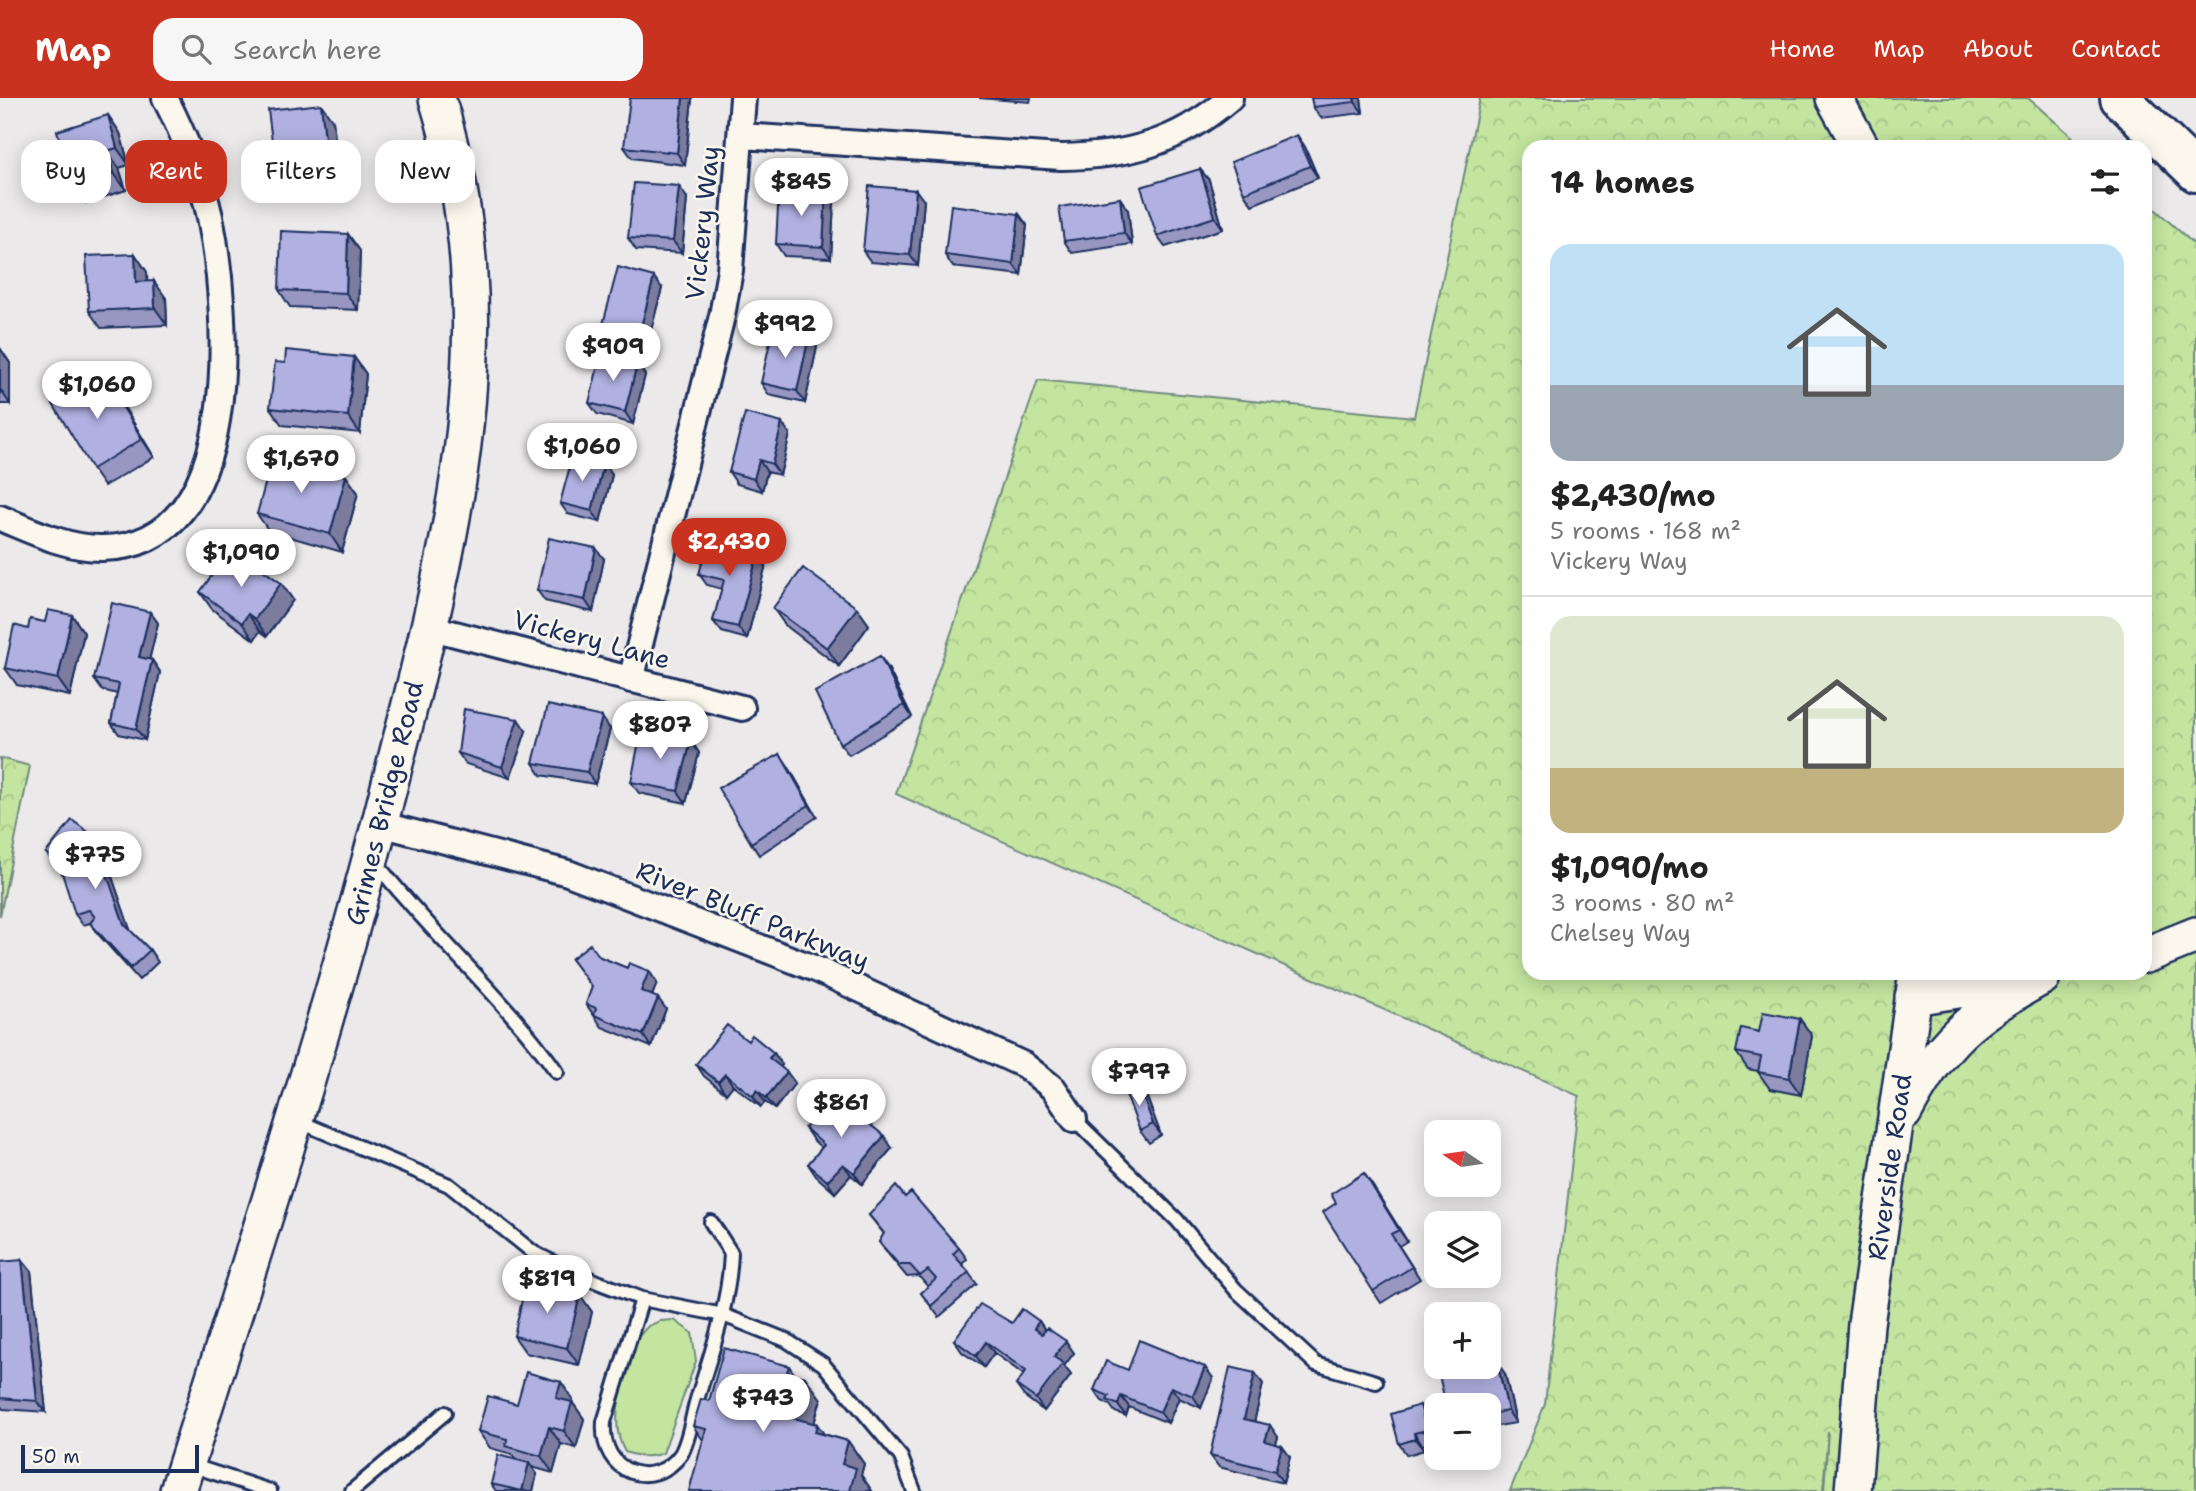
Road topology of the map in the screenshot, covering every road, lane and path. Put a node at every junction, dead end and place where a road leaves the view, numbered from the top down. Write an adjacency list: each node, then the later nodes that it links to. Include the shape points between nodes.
1 (165, 98): 10 (street, via 205,202 220,286 219,406 205,472 174,519 149,537 126,545 78,546)
2 (437, 98): 11 (street, Grimes Bridge Road, via 463,202 473,333 470,402 459,474)
3 (743, 98): 7 (street, Vickery Way)
4 (1230, 98): 7 (street, via 1182,132 1145,148 1104,156)
5 (1834, 98): 8 (street)
6 (2120, 98): 9 (highway)
7 (741, 136): 12 (street, Vickery Way, via 722,316)
8 (1857, 140)
9 (2196, 172)
10 (0, 518)
11 (428, 627): 12 (street, Vickery Lane); 14 (street, Grimes Bridge Road)
12 (631, 680): 13 (street, Vickery Lane)
13 (741, 708)
14 (380, 824): 15 (street, Grimes Bridge Road); 22 (street, River Bluff Parkway, via 568,873 816,969 1024,1065 1054,1089)
15 (371, 858): 21 (lane); 23 (street, Grimes Bridge Road)
16 (2196, 935): 17 (street)
17 (2152, 952)
18 (1984, 980): 20 (street, Riverside Road)
19 (2045, 980): 24 (street, via 1977,1016 1954,1036 1914,1092)
20 (1915, 985): 24 (street, Riverside Road)
21 (558, 1072)
22 (1074, 1119): 28 (lane, via 1177,1220 1237,1290 1316,1364)
23 (295, 1120): 26 (lane, via 449,1185 534,1253); 30 (street, Grimes Bridge Road)
24 (1894, 1130): 34 (street, Riverside Road, via 1866,1324)
25 (711, 1222): 27 (lane, via 731,1253)
26 (642, 1299): 27 (lane); 27 (lane, via 604,1422 603,1439 613,1463 626,1472 657,1475 681,1453)
27 (723, 1315): 33 (lane, via 786,1340 824,1364 901,1457)
28 (1376, 1382)
29 (445, 1413): 32 (lane)
30 (183, 1477): 31 (lane)
31 (270, 1491)
32 (352, 1491)
33 (914, 1491)
34 (1853, 1491)

